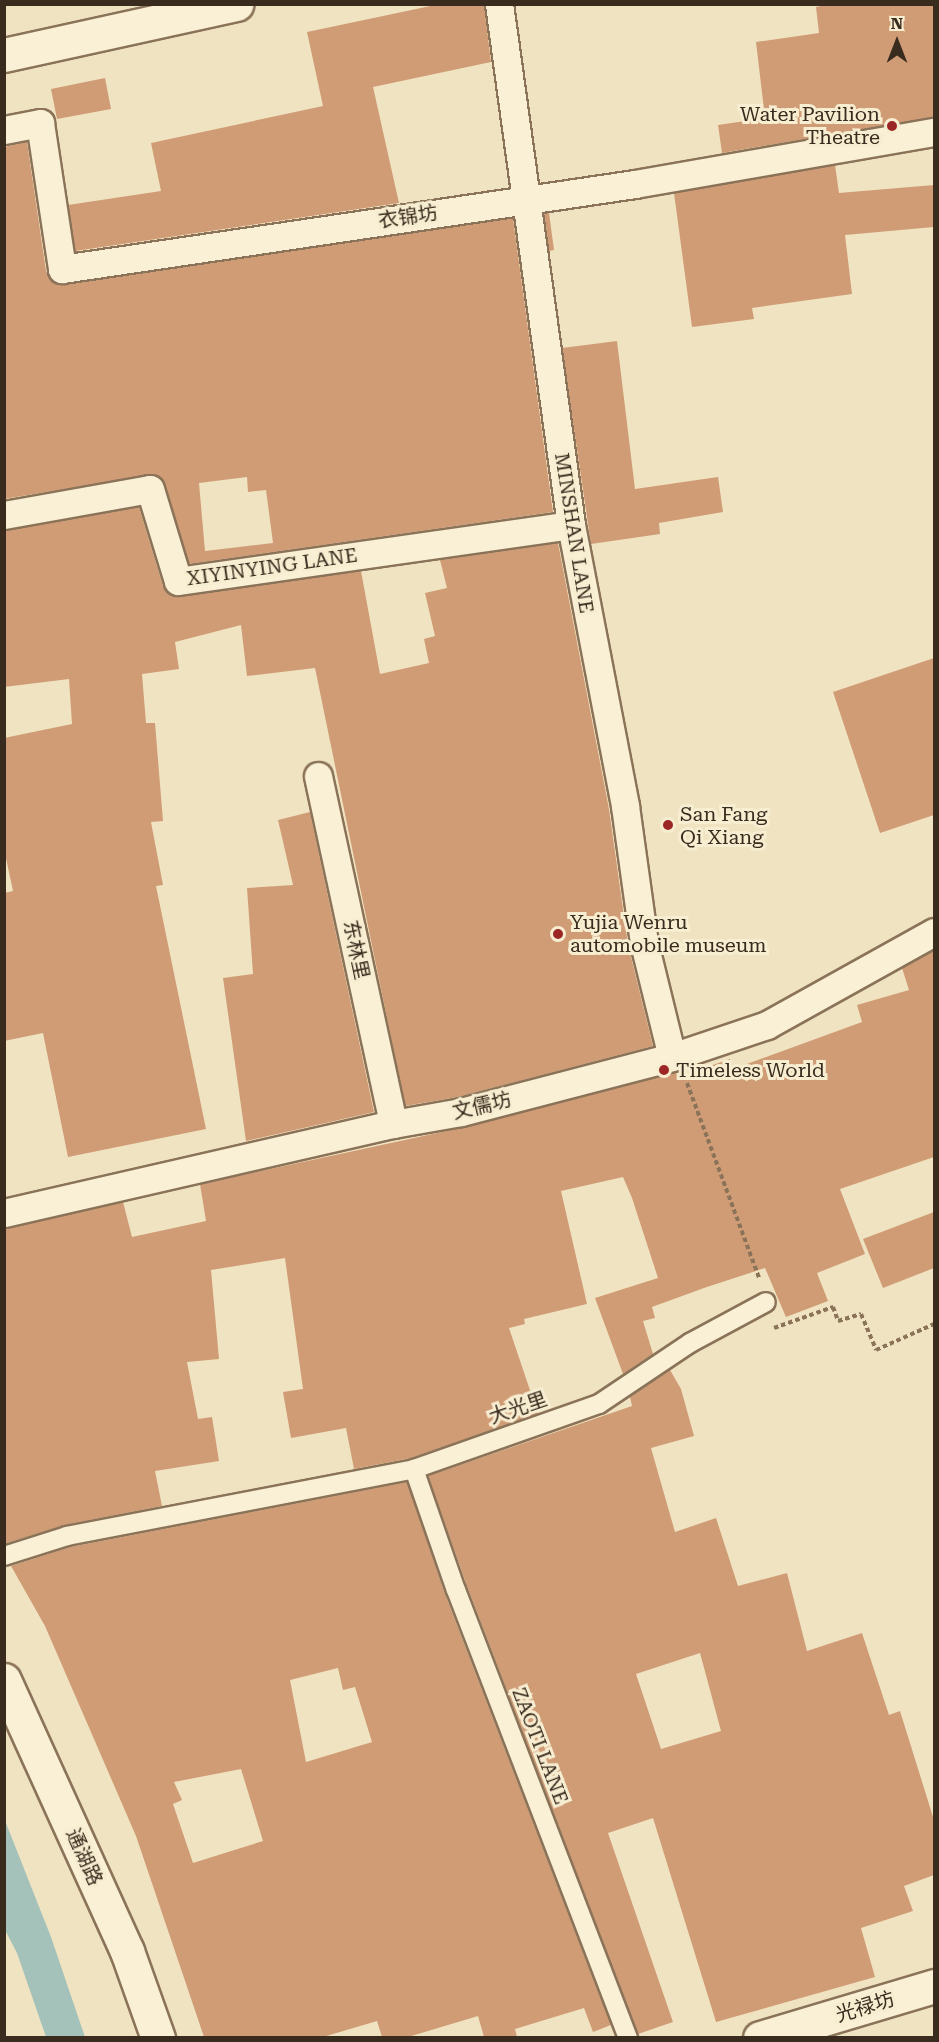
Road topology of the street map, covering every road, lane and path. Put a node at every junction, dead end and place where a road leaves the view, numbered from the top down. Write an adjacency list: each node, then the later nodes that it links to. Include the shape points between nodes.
1 (236, 4): 3 (street)
2 (499, 4): 6 (street, MINSHAN LANE)
3 (4, 55)
4 (4, 130): 6 (street, 衣锦坊, via 40,123 62,269)
5 (934, 132): 6 (street, 衣锦坊)
6 (527, 201): 8 (street, MINSHAN LANE)
7 (4, 515): 8 (street, XIYINYING LANE, via 150,489 178,581)
8 (571, 525): 11 (street, MINSHAN LANE, via 625,806 644,943)
9 (318, 776): 12 (street, 东林里)
10 (934, 932): 11 (street, 文儒坊, via 767,1025)
11 (672, 1058): 12 (street, 文儒坊, via 461,1112); 14 (path, via 685,1077 721,1168)
12 (393, 1124): 13 (street, 文儒坊)
13 (4, 1213)
14 (766, 1302): 17 (lane, 大光里, via 690,1343 599,1404)
15 (934, 1324): 16 (path, via 876,1350 861,1314 838,1321 832,1308)
16 (773, 1328)
17 (414, 1468): 18 (lane, 大光里, via 67,1536); 22 (lane, ZAOTI LANE, via 456,1590)
18 (4, 1556)
19 (4, 1680): 21 (street, 通湖路, via 127,1951)
20 (934, 1986): 23 (street, 光禄坊)
21 (158, 2037)
22 (628, 2037)
23 (760, 2037)

